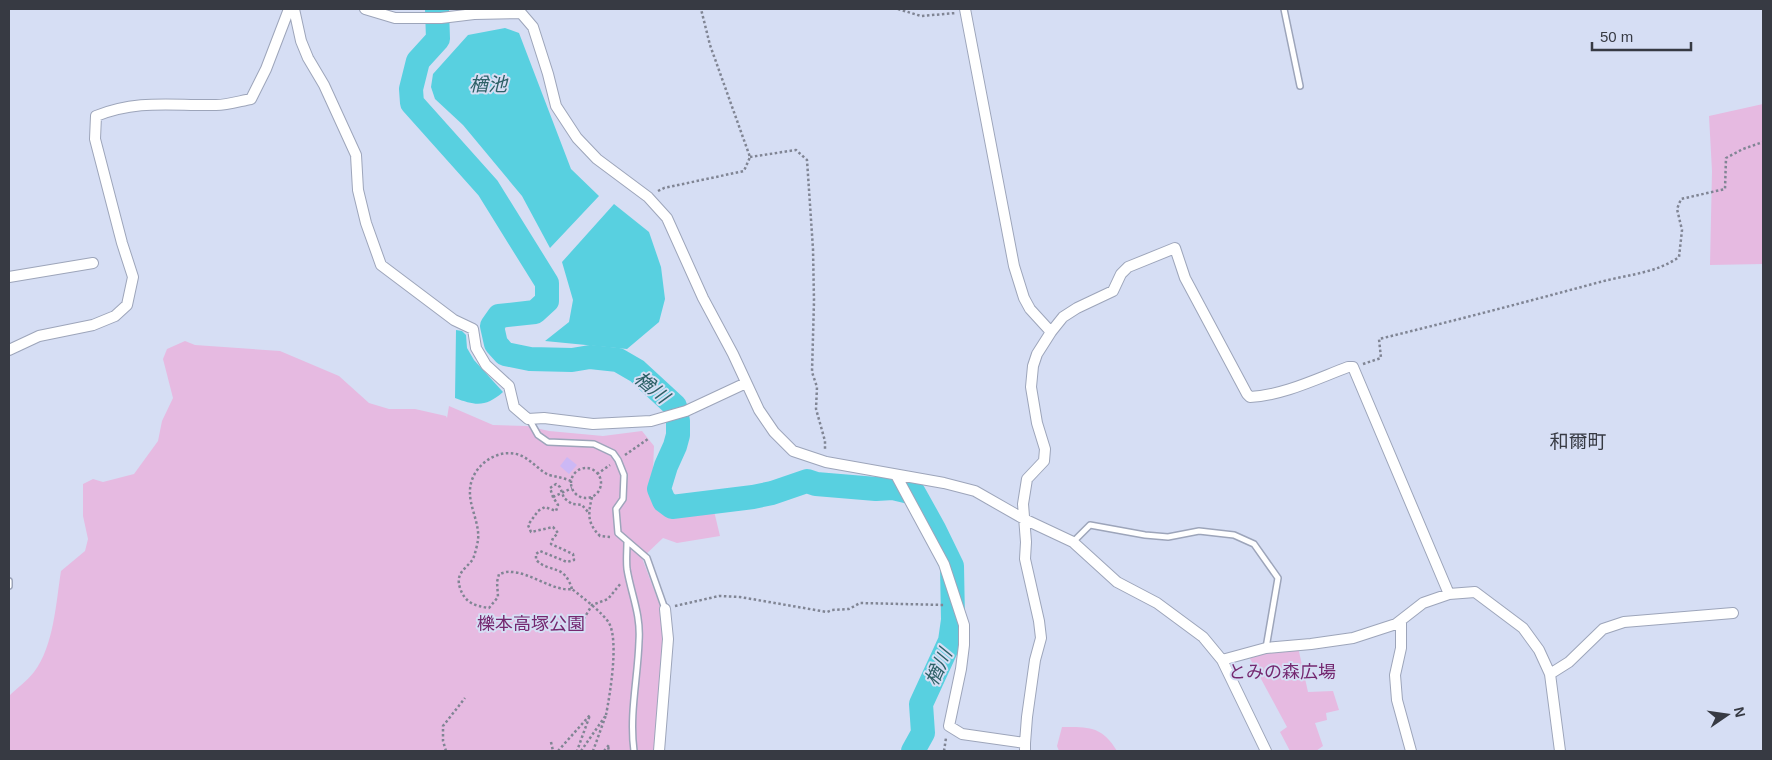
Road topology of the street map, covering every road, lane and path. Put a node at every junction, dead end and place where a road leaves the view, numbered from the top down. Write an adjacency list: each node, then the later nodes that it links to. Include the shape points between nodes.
1 (290, 9): 15 (street, via 251,99 218,105 148,104 115,109 96,116 95,139 133,277 127,305 115,316 93,325 39,336)
2 (294, 9): 18 (street, via 308,58 356,155 358,190 381,265 454,320 473,329 476,348 486,365 509,386 514,407)
3 (364, 9): 11 (street, via 395,18 521,13 532,27 556,106 577,138 597,159)
4 (701, 9): 10 (path, via 710,45)
5 (898, 9): 7 (path, via 920,16)
6 (1284, 9): 8 (lane)
7 (966, 11): 14 (street, via 1014,266 1030,309)
8 (1300, 86)
9 (1763, 142): 16 (path, via 1726,158 1725,188 1681,199 1677,208 1682,230 1680,257 1669,265 1378,339 1381,358)
10 (750, 157): 11 (path, via 744,171 664,188); 19 (path, via 796,150 807,160 813,266 812,372 817,386 816,409 825,441)
11 (648, 197): 17 (street, via 667,218)
12 (93, 263): 13 (street)
13 (9, 277)
14 (1051, 332): 16 (street, via 1077,308 1113,291 1128,267 1175,248 1185,278 1250,397 1294,387); 27 (street, via 1036,354 1033,366 1031,387 1036,423 1045,449 1044,461 1026,479)
15 (9, 350)
16 (1352, 367): 35 (street)
17 (746, 383): 18 (street, via 686,410 651,421 593,424); 19 (street, via 769,425 793,451)
18 (528, 419): 28 (lane, via 538,435 548,442 594,444 613,452 624,475 623,499 616,509)
19 (826, 462): 20 (street)
20 (896, 475): 27 (street, via 975,491); 36 (street, via 944,564)
21 (571, 481): 22 (path); 25 (path, via 579,470 592,470 600,480 600,487); 34 (path, via 548,474 523,456 506,453 486,459 474,472 470,492 478,539 473,558 461,571 458,586 474,606 489,608 498,597 499,574 512,572 563,590)
22 (572, 488): 23 (path); 25 (path, via 576,495)
23 (562, 493): 24 (path); 24 (path, via 556,484 550,488); 26 (path, via 572,504 582,505)
24 (553, 496): 34 (path, via 558,506 556,511 544,507 528,525 531,532 553,527 558,533 552,544 573,554 574,560 567,562 540,551 536,554 541,565 564,573)
25 (592, 497): 26 (path)
26 (588, 512): 28 (path, via 592,528 600,536 614,538)
27 (1024, 520): 30 (street); 48 (street, via 1025,559 1041,638)
28 (618, 533): 29 (lane)
29 (627, 542): 31 (lane); 38 (lane, via 647,558)
30 (1073, 542): 42 (lane, via 1090,525 1168,537 1199,531 1234,535 1254,544 1278,578); 43 (street, via 1117,582 1157,603 1203,637)
31 (627, 569): 37 (path, via 620,586 608,599); 55 (lane, via 637,607 640,639 634,697)
32 (9, 581): 33 (lane)
33 (9, 586)
34 (572, 589): 37 (path)
35 (1448, 594): 40 (street, via 1423,602); 44 (street, via 1474,592 1512,619 1539,650)
36 (956, 603): 38 (path, via 860,603 849,610 827,612 719,596); 48 (street, via 964,625 964,645 949,726 962,734)
37 (592, 605): 41 (path); 46 (path, via 609,623 613,644)
38 (665, 609): 56 (street, via 668,639)
39 (1733, 613): 44 (street, via 1624,622 1603,629 1569,662)
40 (1401, 620): 42 (street, via 1353,638); 58 (street, via 1401,648 1395,675 1397,700)
41 (576, 632)
42 (1266, 648): 43 (street)
43 (1222, 660): 57 (street)
44 (1550, 674): 59 (street)
45 (465, 698): 49 (path, via 443,726)
46 (606, 715): 53 (path); 54 (path)
47 (551, 742): 50 (path)
48 (1025, 747)
49 (446, 751)
50 (553, 751)
51 (558, 751): 52 (path, via 590,715)
52 (577, 751)
53 (581, 751)
54 (593, 751)
55 (634, 751)
56 (659, 751)
57 (1266, 751)
58 (1410, 751)
59 (1560, 751)

